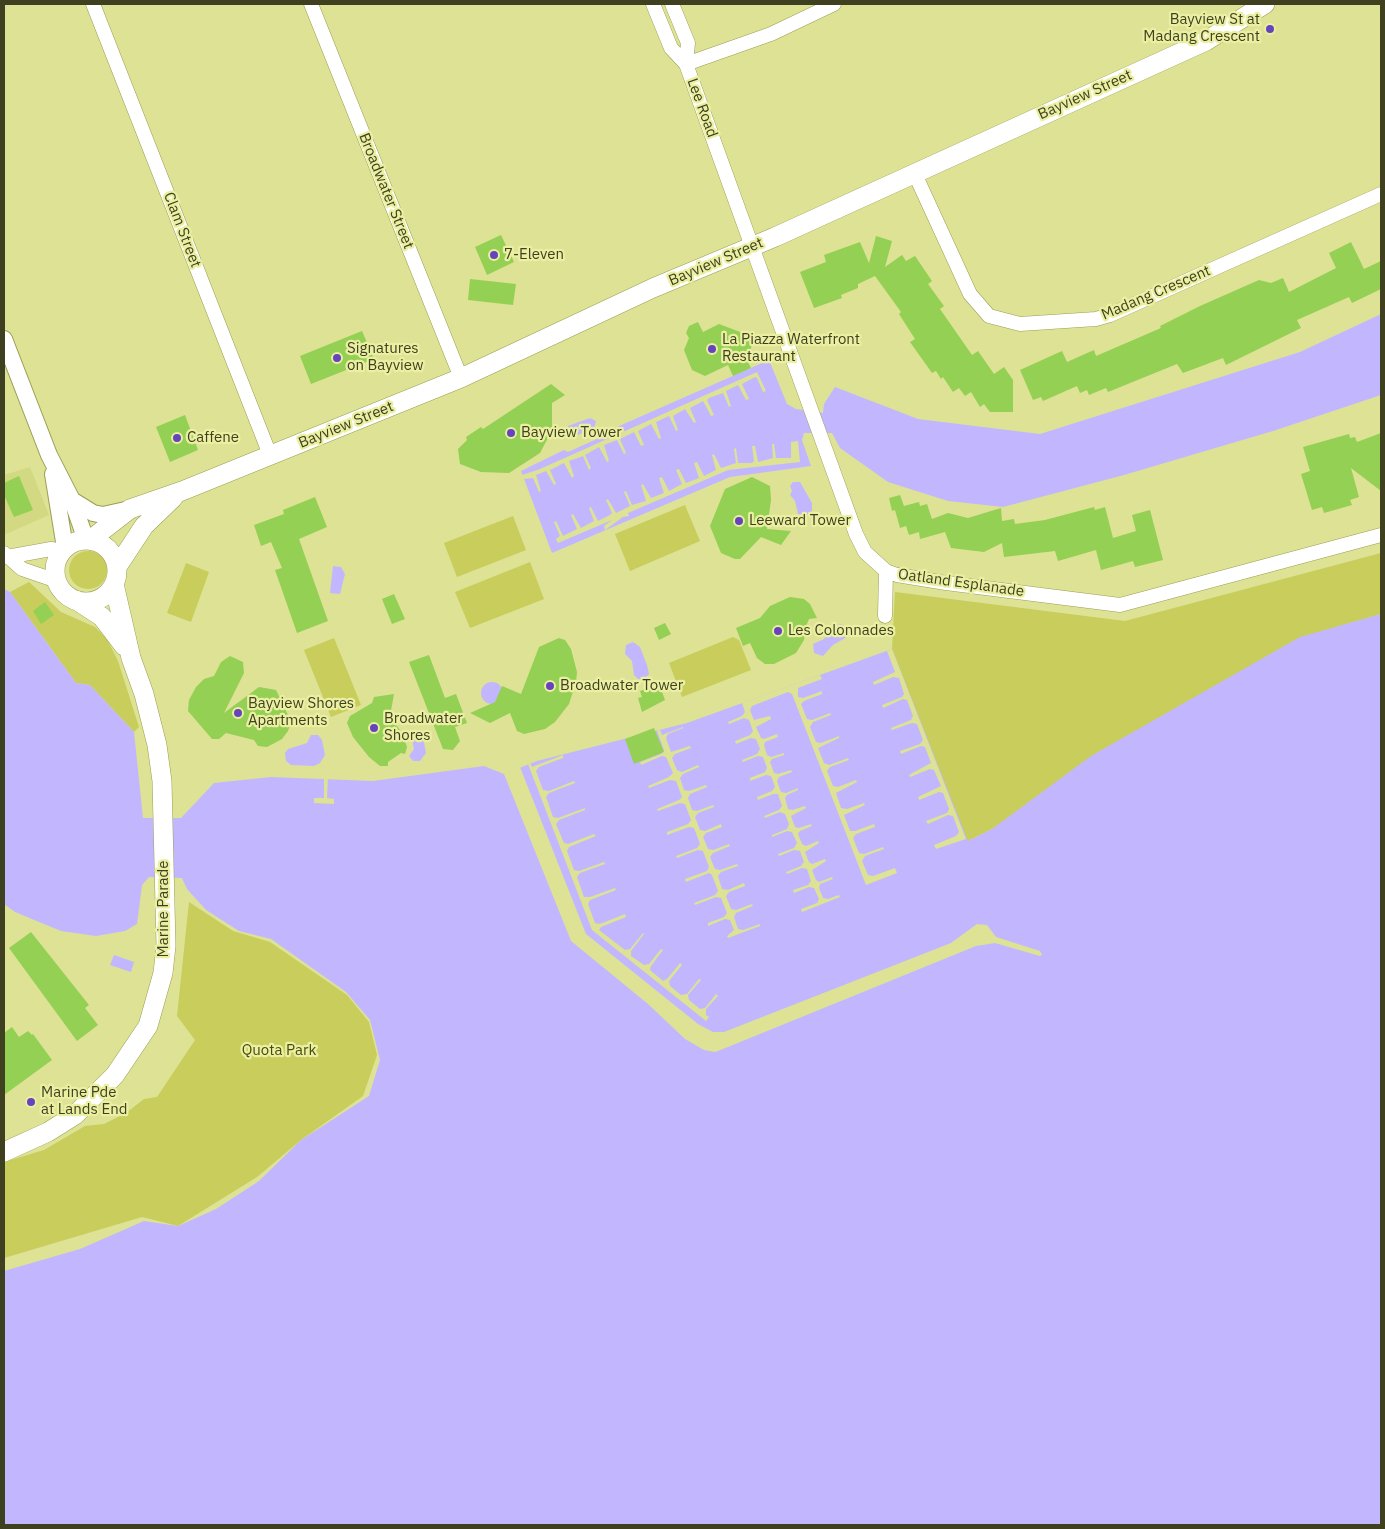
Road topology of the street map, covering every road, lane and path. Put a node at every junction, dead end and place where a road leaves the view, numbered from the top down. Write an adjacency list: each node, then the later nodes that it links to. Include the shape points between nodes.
1 (94, 4): 16 (street, Clam Street)
2 (311, 4): 14 (street, Broadwater Street)
3 (653, 4): 9 (street, via 671,48)
4 (672, 4): 9 (street, via 688,43)
5 (834, 4): 9 (street, Lee Road, via 771,34)
6 (1257, 4): 8 (main road, Bayview Street)
7 (1265, 4): 8 (main road, Bayview Street)
8 (1243, 17): 10 (main road, Bayview Street, via 1206,41)
9 (686, 64): 12 (street, Lee Road)
10 (914, 172): 11 (street, Madang Crescent, via 970,294 989,316 1020,324 1096,319 1110,315); 12 (main road, Bayview Street)
11 (1381, 194)
12 (753, 246): 14 (main road, Bayview Street, via 653,288); 24 (street, Oatland Esplanade, via 828,460 865,552)
13 (4, 339): 15 (street)
14 (461, 378): 16 (main road, Bayview Street)
15 (49, 455): 18 (street); 22 (street)
16 (270, 455): 17 (main road, Bayview Street)
17 (182, 491): 19 (main road, Bayview Street); 25 (main road, Bayview Street, via 144,526)
18 (72, 500): 19 (street, via 93,513 103,515); 21 (street)
19 (130, 509): 21 (main road, Bayview Street)
20 (1381, 535): 24 (street, Oatland Esplanade, via 1120,605 897,576)
21 (88, 540): 22 (main road, via 75,542); 25 (main road, via 106,546 111,552)
22 (64, 550): 23 (street); 26 (main road, via 56,565)
23 (6, 555): 26 (street, via 22,569)
24 (886, 570): 28 (street)
25 (115, 576): 27 (main road, via 100,599); 29 (main road, Marine Parade)
26 (58, 581): 27 (main road, via 65,593)
27 (76, 600): 29 (main road, Marine Parade, via 102,617)
28 (885, 616)
29 (131, 658): 30 (main road, Marine Parade, via 157,745 165,884 163,973 148,1026 115,1075 75,1115 48,1132)
30 (4, 1152)

